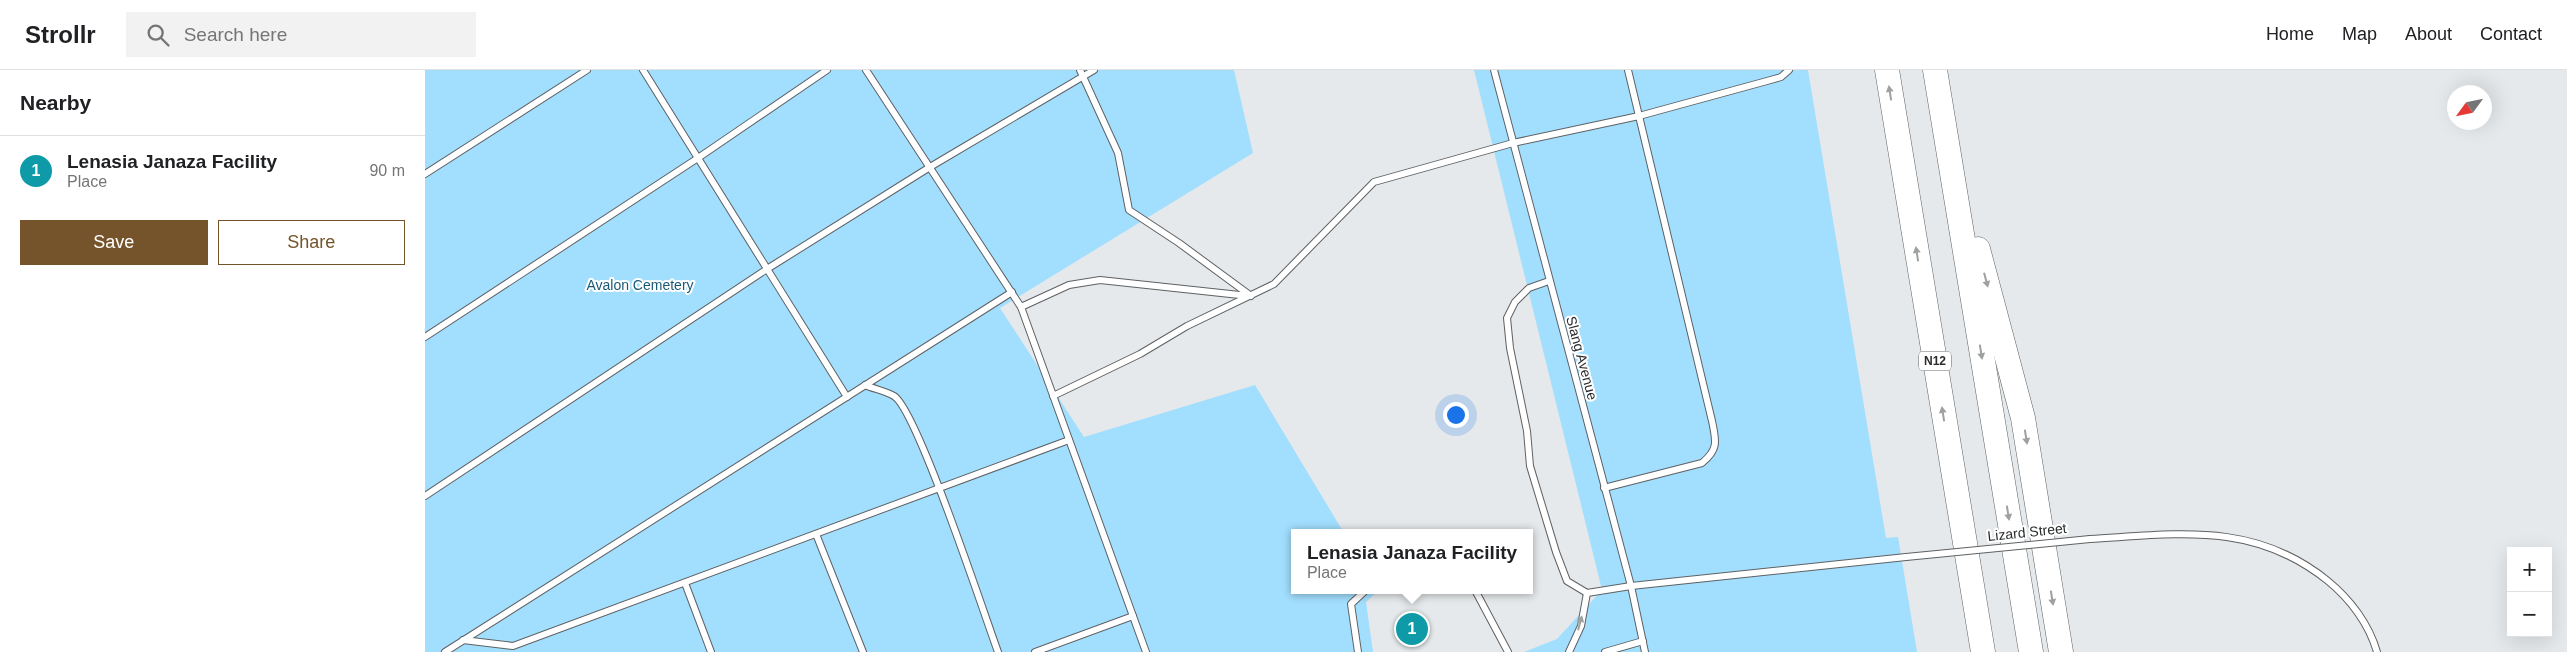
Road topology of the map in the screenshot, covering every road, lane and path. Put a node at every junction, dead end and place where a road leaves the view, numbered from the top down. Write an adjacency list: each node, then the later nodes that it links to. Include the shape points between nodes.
1 (587, 70): 17 (lane)
2 (643, 70): 15 (lane)
3 (827, 70): 15 (lane)
4 (866, 70): 16 (lane)
5 (1094, 70): 11 (lane)
6 (1494, 70): 14 (lane, Slang Avenue)
7 (1628, 70): 13 (lane)
8 (1789, 70): 13 (lane, via 1781,77)
9 (1887, 70): 28 (highway, N12, one-way to 9)
10 (1935, 70): 12 (highway)
11 (1082, 73): 16 (lane); 21 (lane, via 1118,153 1129,210)
12 (1942, 114): 54 (highway, one-way to 54); 55 (highway, one-way to 55, via 2023,418)
13 (1639, 116): 14 (lane); 30 (lane, via 1712,421 1715,446 1712,455 1702,463)
14 (1513, 144): 19 (lane, Slang Avenue); 21 (lane, via 1374,182 1274,284)
15 (698, 158): 18 (lane); 23 (lane)
16 (930, 167): 18 (lane); 20 (lane)
17 (425, 174)
18 (767, 269): 26 (lane); 31 (lane)
19 (1549, 281): 30 (lane, Slang Avenue); 35 (lane, via 1529,288 1515,302 1507,318 1510,348 1527,431 1530,466 1556,552 1567,581)
20 (1012, 292): 22 (lane); 24 (lane)
21 (1251, 296): 22 (lane, via 1100,280 1069,286); 25 (lane)
22 (1021, 307): 25 (lane)
23 (425, 337)
24 (865, 386): 26 (lane); 29 (lane, via 895,396 910,418)
25 (1053, 396): 27 (lane)
26 (847, 397): 39 (lane)
27 (1069, 440): 29 (lane); 38 (lane)
28 (1948, 440): 52 (highway); 53 (highway, N12)
29 (939, 488): 32 (lane); 44 (lane)
30 (1604, 488): 34 (lane, Slang Avenue)
31 (425, 496)
32 (816, 534): 33 (lane); 43 (lane)
33 (685, 583): 39 (lane, via 513,646); 42 (lane)
34 (1631, 586): 35 (lane, Lizard Street); 40 (lane, Slang Avenue); 56 (lane, Lizard Street, bridge, via 2090,539 2208,534 2242,538 2270,546 2297,559 2335,587 2365,624)
35 (1587, 593): 49 (lane, one-way to 35, via 1581,626)
36 (1362, 594): 47 (lane, via 1351,604)
37 (1477, 594): 48 (lane)
38 (1133, 616): 45 (lane); 46 (lane)
39 (463, 640): 41 (lane)
40 (1643, 641): 50 (lane); 51 (lane, Slang Avenue)
41 (445, 652)
42 (711, 652)
43 (863, 652)
44 (998, 652)
45 (1035, 652)
46 (1146, 652)
47 (1358, 652)
48 (1508, 652)
49 (1569, 652)
50 (1605, 652)
51 (1645, 652)
52 (1965, 652)
53 (1983, 652)
54 (2031, 652)
55 (2061, 652)
56 (2377, 652)

